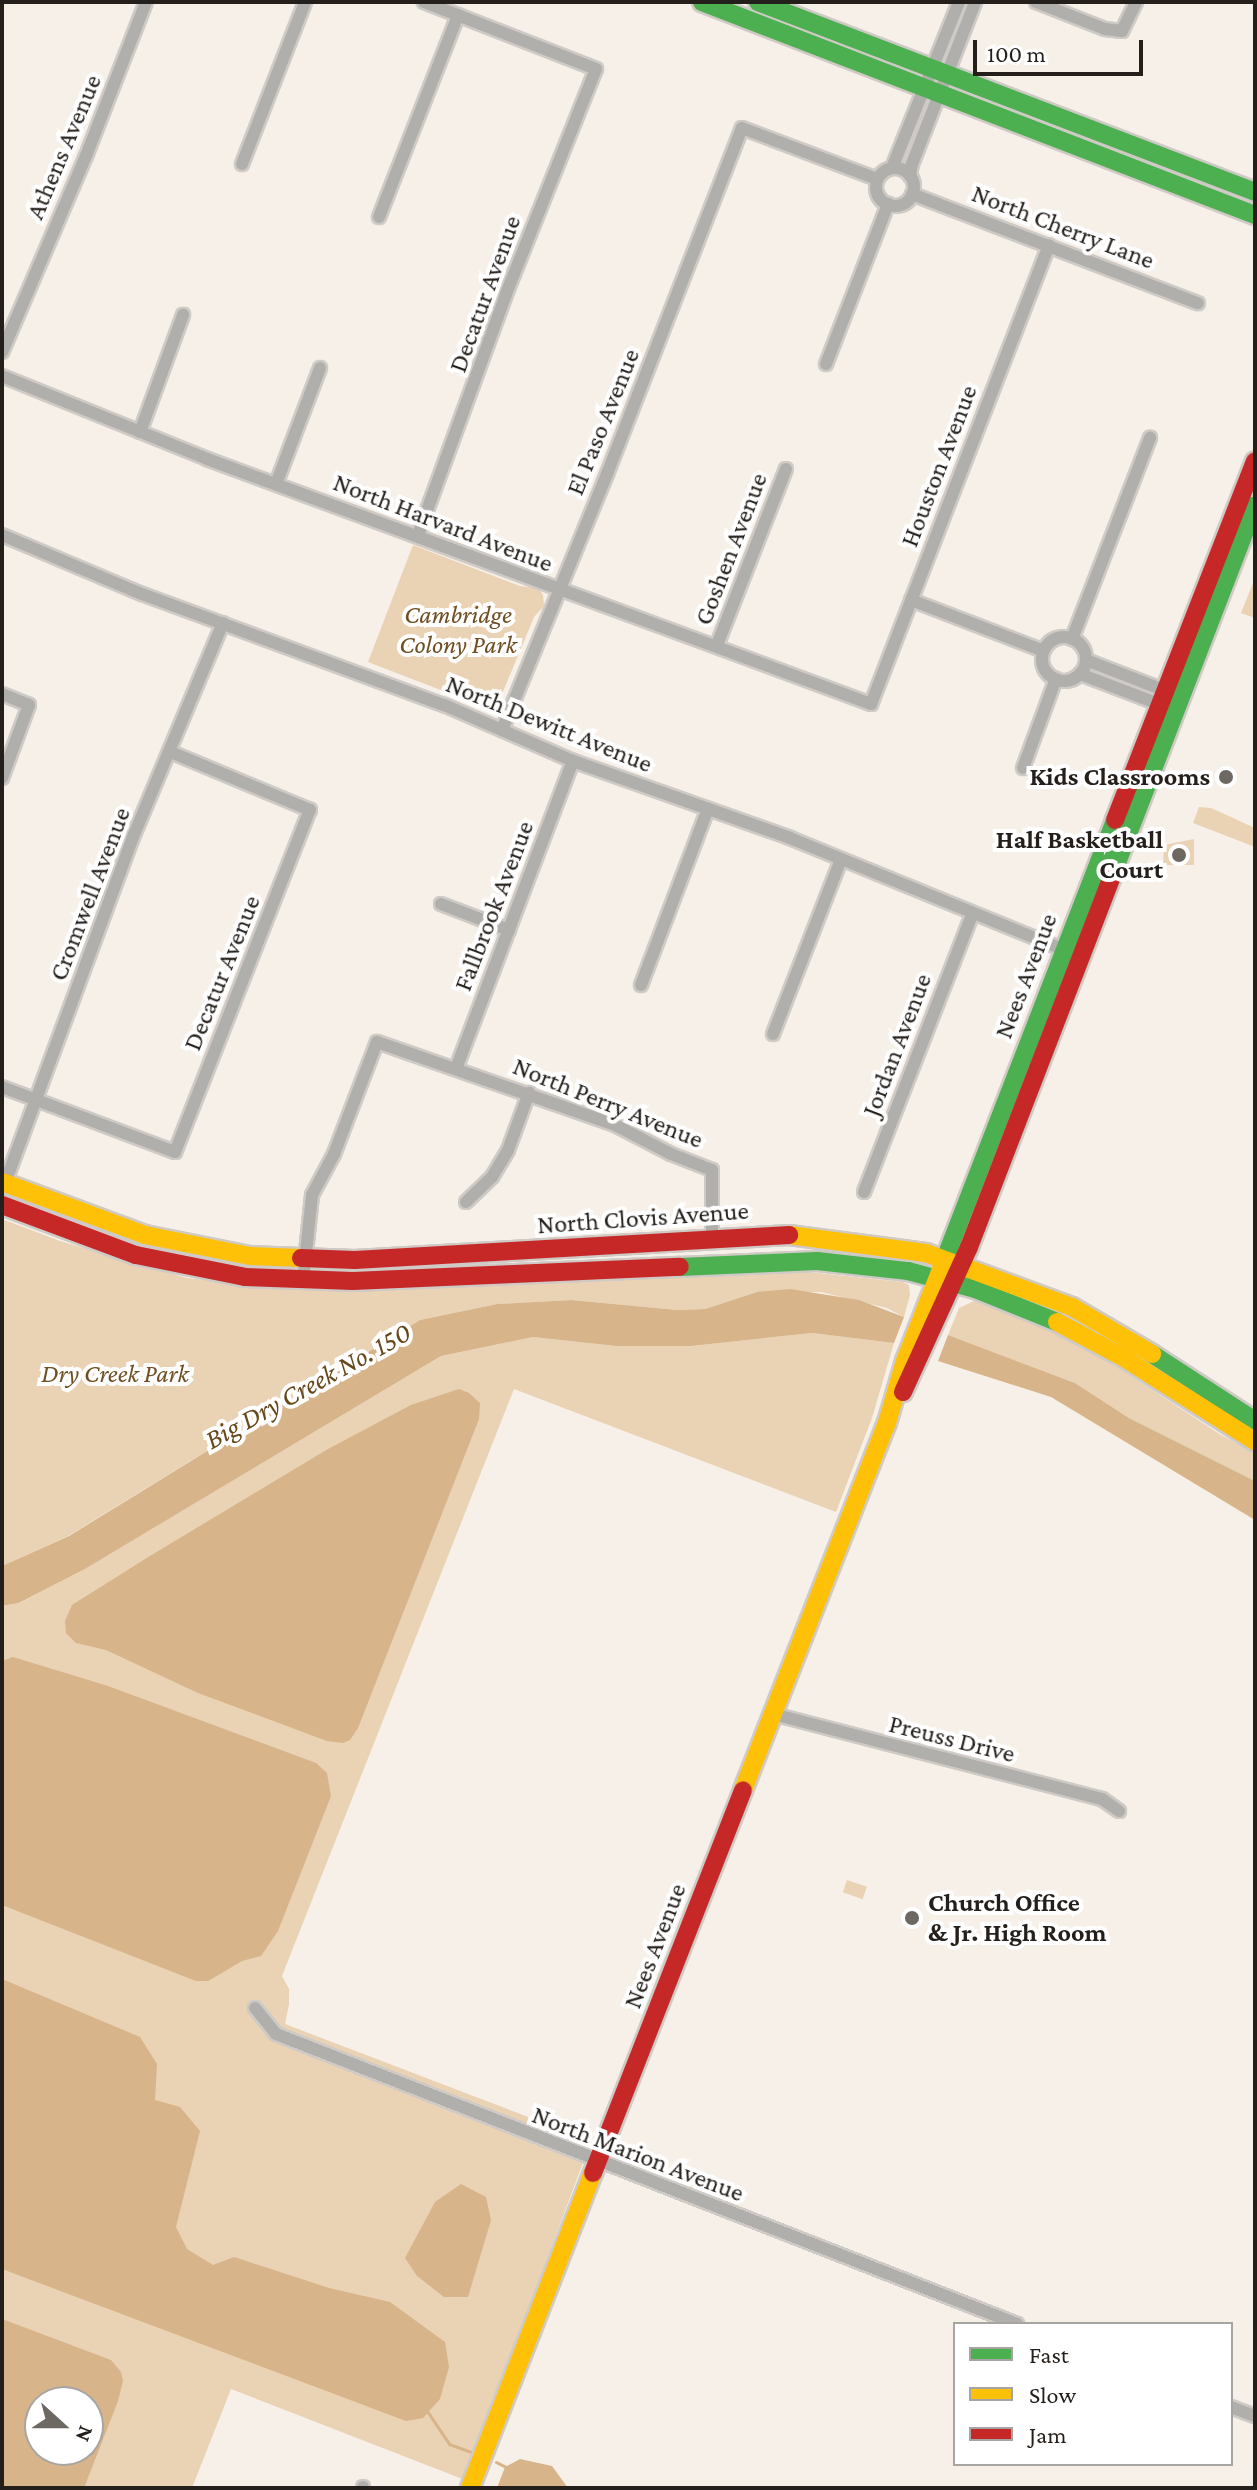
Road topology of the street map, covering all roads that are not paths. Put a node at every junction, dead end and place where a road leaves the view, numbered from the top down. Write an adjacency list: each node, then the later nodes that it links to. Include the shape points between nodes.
1 (146, 2): 25 (street, Athens Avenue)
2 (305, 2): 13 (street)
3 (424, 2): 10 (street)
4 (702, 2): 12 (main road)
5 (758, 2): 11 (main road)
6 (959, 2): 11 (street)
7 (975, 2): 11 (street)
8 (1036, 2): 9 (street, via 1122,31)
9 (1136, 2)
10 (458, 15): 21 (street); 36 (street, Decatur Avenue, via 596,69)
11 (940, 72): 12 (street); 17 (main road)
12 (932, 91): 14 (street); 15 (street); 20 (main road)
13 (242, 164)
14 (892, 168): 15 (street); 16 (street)
15 (910, 176): 18 (street)
16 (877, 179): 19 (street, via 879,196); 37 (street, El Paso Avenue, via 742,128)
17 (1255, 192)
18 (912, 194): 19 (street, via 901,204); 22 (street, North Cherry Lane)
19 (888, 204): 26 (street)
20 (1255, 215)
21 (379, 217)
22 (1049, 245): 23 (street, North Cherry Lane); 38 (street, Houston Avenue)
23 (1198, 303)
24 (183, 315): 29 (street)
25 (2, 352)
26 (826, 364)
27 (320, 368): 33 (street)
28 (2, 376): 29 (street, North Harvard Avenue)
29 (140, 432): 33 (street, North Harvard Avenue)
30 (1150, 438): 40 (street)
31 (1255, 461): 47 (main road, Nees Avenue)
32 (786, 469): 41 (street, Goshen Avenue)
33 (276, 484): 36 (street, North Harvard Avenue)
34 (1255, 505): 47 (main road, Nees Avenue)
35 (2, 535): 39 (street, North Dewitt Avenue)
36 (418, 535): 37 (street, North Harvard Avenue)
37 (557, 590): 41 (street, North Harvard Avenue); 49 (street, El Paso Avenue)
38 (911, 600): 42 (street); 48 (street, Houston Avenue)
39 (223, 623): 49 (street, North Dewitt Avenue); 50 (street, Cromwell Avenue)
40 (1072, 639): 42 (street, via 1056,639); 43 (street)
41 (717, 645): 48 (street, North Harvard Avenue)
42 (1044, 651): 45 (street, via 1044,668)
43 (1086, 660): 44 (street); 47 (street)
44 (1080, 674): 45 (street); 47 (street)
45 (1056, 679): 52 (street)
46 (2, 694): 53 (street, via 29,705)
47 (1171, 701): 59 (main road, Nees Avenue)
48 (871, 704)
49 (502, 730): 51 (street, North Dewitt Avenue)
50 (171, 752): 65 (street, Cromwell Avenue, via 133,837); 65 (street, Decatur Avenue, via 310,810 175,1152)
51 (573, 761): 54 (street, North Dewitt Avenue); 58 (street, Fallbrook Avenue)
52 (1023, 768)
53 (2, 778)
54 (708, 809): 55 (street, North Dewitt Avenue); 60 (street)
55 (841, 860): 57 (street, North Dewitt Avenue); 61 (street)
56 (441, 904): 58 (street)
57 (972, 915): 59 (street, North Dewitt Avenue); 67 (street, Jordan Avenue)
58 (509, 930): 62 (street, Fallbrook Avenue)
59 (1071, 953): 72 (main road, Nees Avenue)
60 (641, 985)
61 (773, 1034)
62 (457, 1066): 64 (street, North Perry Avenue); 71 (street, North Perry Avenue, via 377,1042 334,1154 312,1195)
63 (2, 1087): 65 (street)
64 (529, 1093): 68 (street, via 508,1150 492,1177); 70 (street, North Perry Avenue, via 712,1170)
65 (37, 1101): 66 (street, Cromwell Avenue)
66 (3, 1183): 71 (main road, North Clovis Avenue, via 145,1235 250,1256)
67 (864, 1192)
68 (466, 1202)
69 (2, 1205): 74 (main road, North Clovis Avenue, via 162,1262)
70 (712, 1237): 71 (main road, North Clovis Avenue, via 594,1248); 72 (main road, North Clovis Avenue, via 794,1235)
71 (306, 1260): 74 (street)
72 (954, 1261): 73 (main road, Nees Avenue); 75 (main road, North Clovis Avenue, via 1072,1307)
73 (946, 1280): 74 (main road, North Clovis Avenue, via 817,1261); 76 (main road, North Clovis Avenue, via 1045,1316 1124,1358); 77 (main road, Nees Avenue, via 918,1365 887,1423)
74 (303, 1281)
75 (1255, 1421)
76 (1255, 1441)
77 (773, 1714): 78 (street, Preuss Drive, via 1102,1799); 80 (main road, Nees Avenue)
78 (1119, 1811)
79 (255, 2008): 80 (street, North Marion Avenue, via 276,2034)
80 (599, 2163): 81 (street, North Marion Avenue); 84 (main road, Nees Avenue)
81 (1012, 2322)
82 (1233, 2408): 83 (street)
83 (1255, 2416)
84 (470, 2488)

